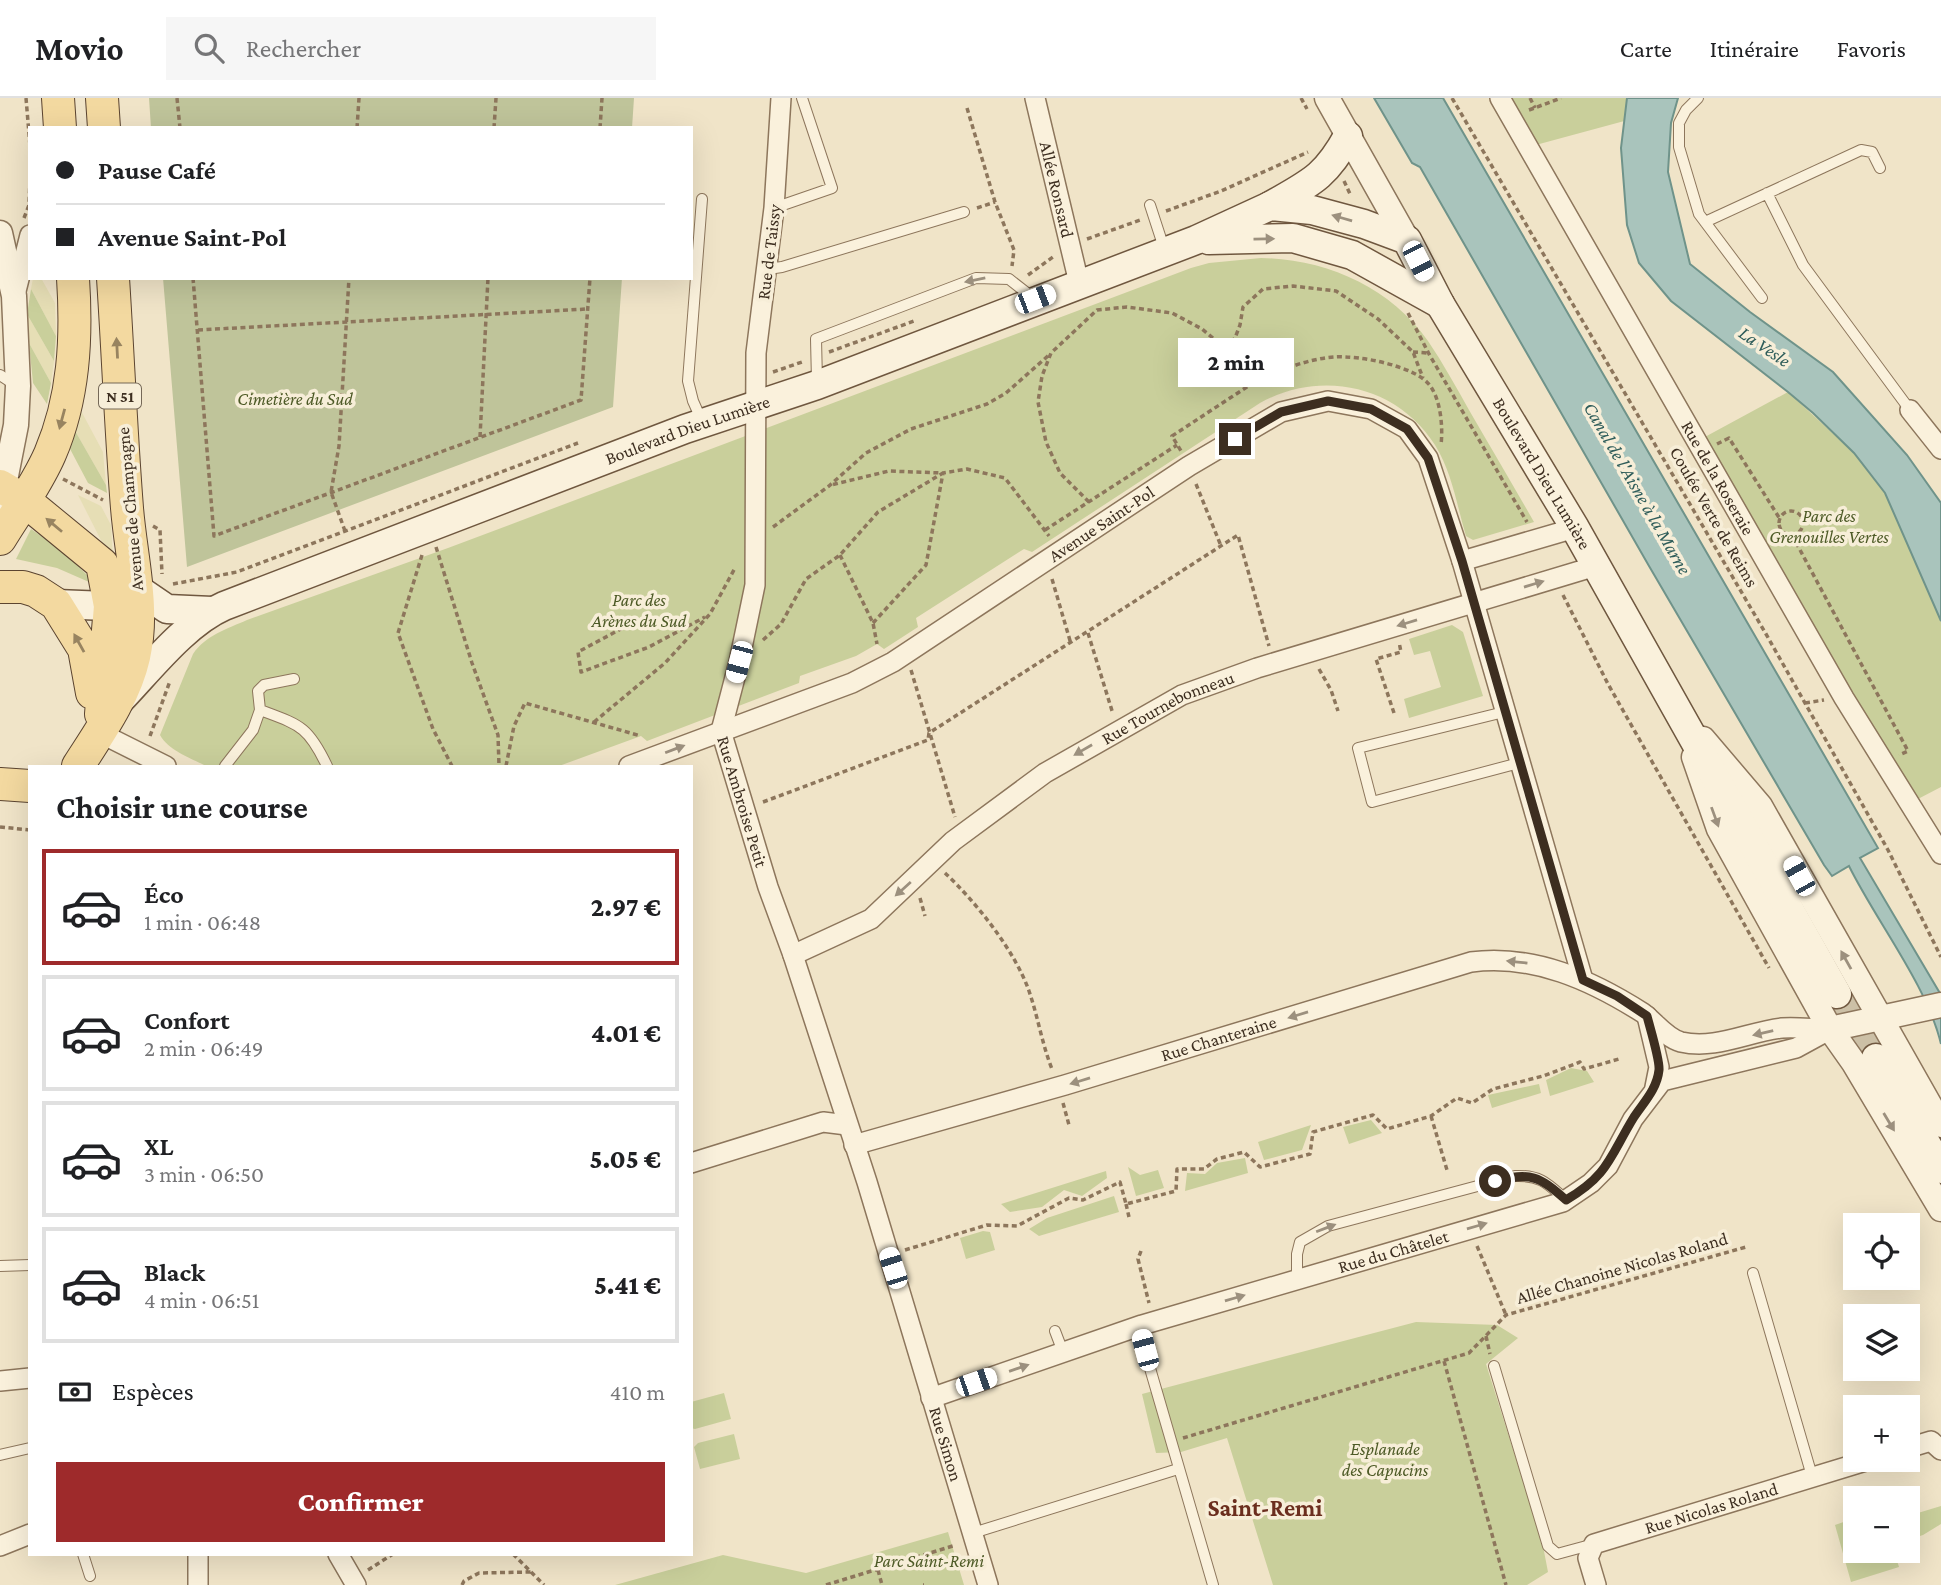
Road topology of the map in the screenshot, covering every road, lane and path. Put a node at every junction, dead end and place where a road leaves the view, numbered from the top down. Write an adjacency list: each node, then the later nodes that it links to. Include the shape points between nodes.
1 (26, 98): 22 (path)
2 (50, 98): 23 (street)
3 (58, 98): 24 (main road)
4 (102, 98): 25 (main road)
5 (177, 98): 26 (path)
6 (359, 98): 27 (path)
7 (496, 98): 28 (path)
8 (602, 98): 29 (path)
9 (781, 98): 38 (street, Rue de Taissy)
10 (802, 98): 38 (lane, via 832,188)
11 (1035, 98): 46 (street, Allée Ronsard)
12 (1327, 98): 30 (street)
13 (1452, 98): 154 (path, Coulée Verte de Reims, via 1773,645 1888,850)
14 (1500, 98): 21 (street, Rue de la Roseraie)
15 (1530, 98): 20 (path)
16 (1561, 98): 18 (path)
17 (1698, 98): 41 (lane, via 1679,123 1679,147)
18 (1555, 99): 20 (path)
19 (967, 108): 35 (path)
20 (1535, 108): 21 (path)
21 (1511, 117): 151 (street, Rue de la Roseraie, via 1844,698)
22 (28, 126)
23 (46, 126)
24 (60, 126)
25 (104, 126)
26 (180, 126)
27 (357, 126)
28 (494, 126)
29 (600, 126)
30 (1348, 136): 36 (main road, via 1326,170); 44 (street)
31 (1314, 149): 39 (path, via 1221,191)
32 (1881, 168): 33 (lane, via 1872,152 1861,150)
33 (1767, 193): 41 (lane); 74 (lane, via 1803,265)
34 (702, 199): 75 (lane, via 688,381)
35 (995, 202): 40 (path); 56 (path, via 1014,250)
36 (1270, 206): 43 (main road); 44 (main road, one-way to 36, via 1312,210)
37 (28, 208): 45 (path, via 22,225)
38 (774, 208): 48 (street, Rue de Taissy)
39 (1152, 210): 46 (path); 47 (lane)
40 (964, 212): 48 (lane)
41 (1705, 222): 58 (lane)
42 (0, 233): 57 (street)
43 (1196, 240): 47 (main road, Boulevard Dieu Lumière); 59 (main road, one-way to 59, via 1293,238 1352,255)
44 (1407, 240): 59 (main road, Boulevard Dieu Lumière)
45 (28, 241): 57 (street)
46 (1069, 246): 55 (street, Allée Ronsard); 56 (path)
47 (1166, 251): 55 (main road, Boulevard Dieu Lumière)
48 (768, 269): 73 (street, Rue de Taissy, via 755,353)
49 (73, 280): 81 (main road, one-way to 81, via 75,336 70,384 60,429)
50 (113, 280): 88 (main road, Avenue de Champagne / N 51, one-way to 50)
51 (192, 280): 64 (path)
52 (349, 280): 63 (path)
53 (488, 280): 61 (path)
54 (590, 280): 60 (path)
55 (1079, 283): 56 (main road, Boulevard Dieu Lumière)
56 (1020, 287): 68 (lane, one-way to 68, via 976,278 816,339); 72 (main road, Boulevard Dieu Lumière)
57 (14, 296): 70 (street)
58 (1762, 298)
59 (1440, 304): 92 (main road, Boulevard Dieu Lumière)
60 (587, 309): 61 (path); 76 (path, via 581,400)
61 (486, 315): 63 (path); 76 (path)
62 (916, 320): 68 (path)
63 (346, 322): 64 (path); 86 (path, via 339,446)
64 (197, 330): 86 (path, via 214,536)
65 (1224, 348): 66 (path, via 1235,338 1243,307 1263,289 1293,286 1336,291 1378,319); 67 (path, via 1172,313 1127,307 1097,310); 71 (path)
66 (1413, 352): 69 (path); 98 (path, via 1429,354)
67 (1051, 353): 84 (path, via 1006,393 987,404 911,429 866,453); 87 (path, via 1038,402 1046,442 1060,472)
68 (817, 356): 72 (lane); 73 (path)
69 (1423, 377): 71 (path, via 1375,360 1336,357 1279,370); 82 (path, via 1432,387 1443,431 1440,455)
70 (9, 381): 85 (street, via 16,425)
71 (1256, 381): 78 (path, via 1172,436)
72 (817, 385): 73 (main road, Boulevard Dieu Lumière)
73 (755, 392): 75 (main road, Boulevard Dieu Lumière); 99 (street, Rue Ambroise Petit)
74 (1910, 410): 79 (street)
75 (703, 423): 91 (main road, Boulevard Dieu Lumière)
76 (480, 437): 86 (path)
77 (1729, 438): 89 (path)
78 (1177, 445): 80 (path); 87 (path)
79 (1941, 449)
80 (1189, 466): 82 (street, Avenue Saint-Pol, via 1281,412 1328,401 1371,409 1407,429); 100 (path); 102 (street, Avenue Saint-Pol)
81 (43, 468): 85 (main road); 88 (path)
82 (1432, 470): 103 (street, Avenue Saint-Pol)
83 (943, 473): 84 (path, via 889,471); 93 (path, via 967,469 1005,478); 101 (path, via 878,512); 112 (path, via 926,565)
84 (829, 486): 99 (path)
85 (6, 492): 96 (main road); 107 (main road, one-way to 85)
86 (331, 492): 94 (path)
87 (1089, 502): 93 (path)
88 (128, 513): 107 (main road, Avenue de Champagne / N 51); 107 (path, via 160,530)
89 (1780, 519): 95 (path, via 1781,530); 95 (path, via 1788,511 1802,518 1801,529)
90 (373, 520): 94 (path)
91 (430, 528): 110 (main road, Boulevard Dieu Lumière); 141 (path, via 398,633 433,729); 142 (path, via 498,735)
92 (1575, 528): 98 (street); 104 (main road, Boulevard Dieu Lumière)
93 (1045, 530): 97 (path)
94 (345, 531): 107 (path, via 237,572)
95 (1792, 535): 135 (path)
96 (0, 539)
97 (1051, 540)
98 (1536, 540): 103 (street)
99 (756, 543): 111 (path, via 740,559); 120 (street, Rue Ambroise Petit, via 755,585)
100 (1221, 546): 115 (path); 121 (path, via 1238,536)
101 (840, 555): 112 (path); 120 (path, via 806,579 780,624)
102 (1046, 560): 117 (path); 119 (street, Avenue Saint-Pol)
103 (1462, 561): 108 (street, Avenue Saint-Pol)
104 (1596, 566): 105 (street, Rue Tournebonneau); 124 (main road, Boulevard Dieu Lumière)
105 (1554, 578): 108 (street, Rue Tournebonneau, one-way to 105); 155 (path, via 1608,684)
106 (0, 587): 109 (main road, via 23,587)
107 (146, 596): 109 (main road); 110 (main road); 123 (main road, Avenue de Champagne / N 51, via 133,660); 132 (main road)
108 (1473, 603): 114 (street, Rue Tournebonneau, one-way to 114); 127 (street, Avenue Saint-Pol)
109 (56, 604): 132 (main road, one-way to 109, via 84,649)
110 (212, 611): 123 (main road)
111 (710, 614): 113 (path, via 649,647 581,671 578,652); 129 (path, via 665,663)
112 (873, 623): 116 (path)
113 (631, 624)
114 (1393, 627): 118 (street, Rue Tournebonneau); 128 (path, via 1401,652 1376,659)
115 (1088, 632): 117 (path); 130 (path)
116 (877, 644)
117 (1071, 644): 133 (path)
118 (1319, 650): 121 (street, Rue Tournebonneau); 126 (path, via 1318,667)
119 (906, 653): 131 (street, Avenue Saint-Pol, via 852,682); 133 (path)
120 (739, 662): 131 (street, Rue Ambroise Petit)
121 (1273, 663): 130 (street, Rue Tournebonneau, via 1182,695)
122 (294, 679): 125 (lane, via 264,685 258,691)
123 (115, 705): 132 (main road, Avenue de Champagne / N 51)
124 (1676, 706): 157 (main road, Boulevard Dieu Lumière); 160 (street, Boulevard Dieu Lumière, one-way to 124, via 1760,806); 161 (street, Boulevard Dieu Lumière, one-way to 161, via 1720,829)
125 (260, 710): 139 (lane, via 253,730); 140 (lane, via 298,724 316,743)
126 (1338, 711)
127 (1504, 712): 136 (street, Avenue Saint-Pol); 136 (lane, via 1358,748 1372,802)
128 (1394, 713)
129 (594, 722): 134 (path); 143 (path, via 525,703 514,726)
130 (1118, 730): 150 (street, Rue Tournebonneau, one-way to 150, via 1045,773)
131 (720, 731): 144 (street, Avenue Saint-Pol, one-way to 131); 147 (street, Rue Ambroise Petit)
132 (100, 733): 137 (main road, Avenue de Champagne); 138 (street)
133 (929, 733): 147 (path, via 928,740); 150 (path)
134 (641, 736)
135 (1908, 751)
136 (1519, 763): 156 (street, Avenue Saint-Pol)
137 (79, 765)
138 (164, 765)
139 (226, 765)
140 (327, 765)
141 (451, 765)
142 (499, 765)
143 (506, 765)
144 (632, 765)
145 (0, 784): 146 (main road)
146 (28, 786)
147 (744, 809): 153 (street, Rue Ambroise Petit)
148 (0, 827): 149 (path)
149 (28, 830)
150 (961, 835): 152 (street, Rue Tournebonneau)
151 (1941, 854)
152 (933, 862): 153 (street, Rue Tournebonneau, one-way to 153, via 871,919); 165 (path, via 964,891 1001,939 1028,989)
153 (793, 955): 167 (street, Rue Ambroise Petit)
154 (1941, 957)
155 (1775, 978)
156 (1583, 980): 159 (street, Rue Chanteraine); 165 (street, Rue Chanteraine, one-way to 165, via 1535,964 1471,962)
157 (1837, 993)
158 (1941, 1005): 160 (street)
159 (1647, 1016): 161 (street, Rue Chanteraine, one-way to 159, via 1784,1028 1705,1045 1679,1041); 164 (street)
160 (1887, 1017): 161 (street); 169 (street, Boulevard Dieu Lumière)
161 (1830, 1029): 164 (street, via 1796,1048); 176 (street, Boulevard Dieu Lumière, one-way to 176)
162 (1876, 1058): 172 (main road)
163 (1619, 1059): 166 (path, via 1584,1069 1580,1062 1493,1088 1472,1103 1457,1098)
164 (1662, 1083): 174 (street, Rue du Châtelet, via 1633,1119 1608,1166)
165 (1059, 1087): 168 (path); 170 (street, Rue Chanteraine)
166 (1431, 1116): 173 (path); 175 (path, via 1387,1129 1373,1115 1312,1132 1310,1154 1261,1167 1244,1152 1217,1159 1204,1169 1177,1169 1176,1191)
167 (847, 1125): 170 (street, Rue Ambroise Petit); 171 (street, via 823,1122)
168 (1069, 1125)
169 (1941, 1125)
170 (854, 1145): 194 (street, Rue Simon)
171 (693, 1162)
172 (1941, 1169)
173 (1447, 1170)
174 (1566, 1200): 178 (street, Rue du Châtelet, one-way to 174); 185 (lane, one-way to 174, via 1300,1242 1328,1226 1516,1176 1531,1175 1545,1181)
175 (1126, 1204): 177 (path); 179 (path, via 1120,1182 1083,1200 1069,1198 1017,1226 988,1225)
176 (1941, 1209)
177 (1129, 1217)
178 (1470, 1228): 185 (street, Rue du Châtelet); 186 (path)
179 (928, 1245)
180 (1746, 1247): 186 (path, Allée Chanoine Nicolas Roland)
181 (1141, 1251): 187 (path)
182 (28, 1265): 183 (lane)
183 (0, 1266)
184 (1753, 1273): 202 (lane)
185 (1297, 1280): 187 (street, Rue du Châtelet, one-way to 185)
186 (1506, 1315): 190 (path, via 1469,1353)
187 (1143, 1322): 189 (street, Rue du Châtelet); 195 (lane)
188 (1055, 1331): 189 (lane)
189 (1063, 1352): 194 (street, Rue du Châtelet, one-way to 189)
190 (1444, 1360): 195 (path); 223 (path)
191 (1494, 1366): 205 (lane, via 1548,1546 1557,1554)
192 (28, 1378): 193 (street)
193 (0, 1381)
194 (931, 1398): 204 (street, Rue Simon)
195 (1171, 1442): 201 (lane)
196 (1920, 1444): 198 (street, via 1931,1441)
197 (28, 1448): 199 (lane)
198 (1941, 1450)
199 (0, 1455)
200 (1843, 1467): 202 (street, Rue Nicolas Roland)
201 (1178, 1469): 204 (lane); 222 (lane)
202 (1812, 1476): 205 (street, Rue Nicolas Roland)
203 (28, 1535): 206 (street)
204 (974, 1537): 212 (path); 221 (street, Rue Simon)
205 (1594, 1544): 224 (street, via 1588,1558)
206 (0, 1546)
207 (84, 1556): 214 (lane)
208 (198, 1556): 216 (street)
209 (339, 1556): 215 (street)
210 (390, 1556): 215 (path)
211 (515, 1556): 213 (path)
212 (877, 1570): 219 (path); 220 (path)
213 (531, 1572): 217 (path, via 479,1573); 218 (path)
214 (90, 1576)
215 (354, 1582)
216 (198, 1585)
217 (463, 1585)
218 (544, 1585)
219 (826, 1585)
220 (882, 1585)
221 (988, 1585)
222 (1213, 1585)
223 (1506, 1585)
224 (1596, 1585)

